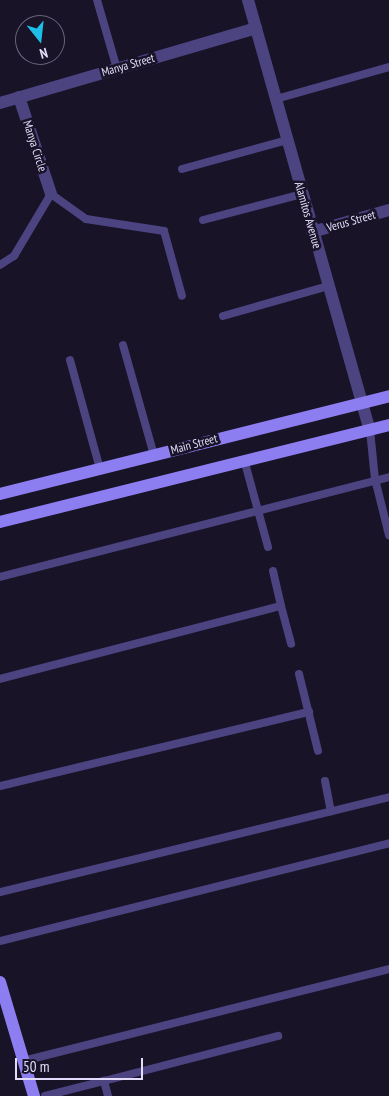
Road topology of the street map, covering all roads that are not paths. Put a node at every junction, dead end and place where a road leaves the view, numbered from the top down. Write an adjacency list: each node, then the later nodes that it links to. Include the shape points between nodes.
1 (97, 0): 5 (lane)
2 (248, 0): 3 (street, Alamitos Avenue)
3 (256, 28): 5 (street, Manya Street); 7 (street, Alamitos Avenue)
4 (389, 67): 7 (lane)
5 (117, 69): 6 (street, Manya Street)
6 (19, 97): 8 (street, Manya Street); 11 (street, Manya Circle)
7 (276, 99): 9 (street, Alamitos Avenue)
8 (0, 103)
9 (287, 140): 10 (lane); 12 (street, Alamitos Avenue)
10 (182, 168)
11 (51, 194): 16 (lane, via 14,256); 18 (lane, via 86,219 164,231)
12 (302, 194): 14 (lane); 15 (street, Alamitos Avenue)
13 (389, 210): 15 (street, Verus Street)
14 (204, 220)
15 (312, 232): 17 (street, Alamitos Avenue)
16 (0, 266)
17 (328, 286): 19 (lane); 23 (street, Alamitos Avenue)
18 (182, 296)
19 (223, 316)
20 (123, 345): 26 (lane)
21 (70, 360): 28 (lane)
22 (389, 396): 23 (main road, Main Street)
23 (361, 402): 25 (street, Alamitos Avenue); 26 (main road, Main Street)
24 (389, 425): 25 (main road)
25 (370, 430): 27 (main road); 30 (lane)
26 (154, 455): 28 (main road, Main Street)
27 (245, 463): 32 (lane); 33 (main road)
28 (100, 469): 31 (main road, Main Street)
29 (389, 477): 30 (lane)
30 (375, 480): 32 (lane); 34 (lane)
31 (0, 494)
32 (258, 511): 35 (lane); 37 (lane)
33 (0, 522)
34 (389, 535)
35 (268, 547)
36 (273, 571): 38 (lane)
37 (0, 577)
38 (281, 606): 39 (lane); 41 (lane)
39 (291, 644)
40 (299, 674): 42 (lane)
41 (0, 678)
42 (309, 712): 43 (lane); 45 (lane)
43 (318, 751)
44 (325, 781): 47 (lane)
45 (0, 786)
46 (389, 797): 47 (lane)
47 (331, 811): 49 (lane)
48 (389, 844): 50 (lane)
49 (0, 892)
50 (0, 941)
51 (389, 969): 54 (lane)
52 (0, 982): 54 (main road)
53 (278, 1036): 55 (lane)
54 (23, 1061): 56 (main road)
55 (104, 1081): 57 (lane); 58 (lane)
56 (34, 1096)
57 (45, 1096)
58 (108, 1096)

